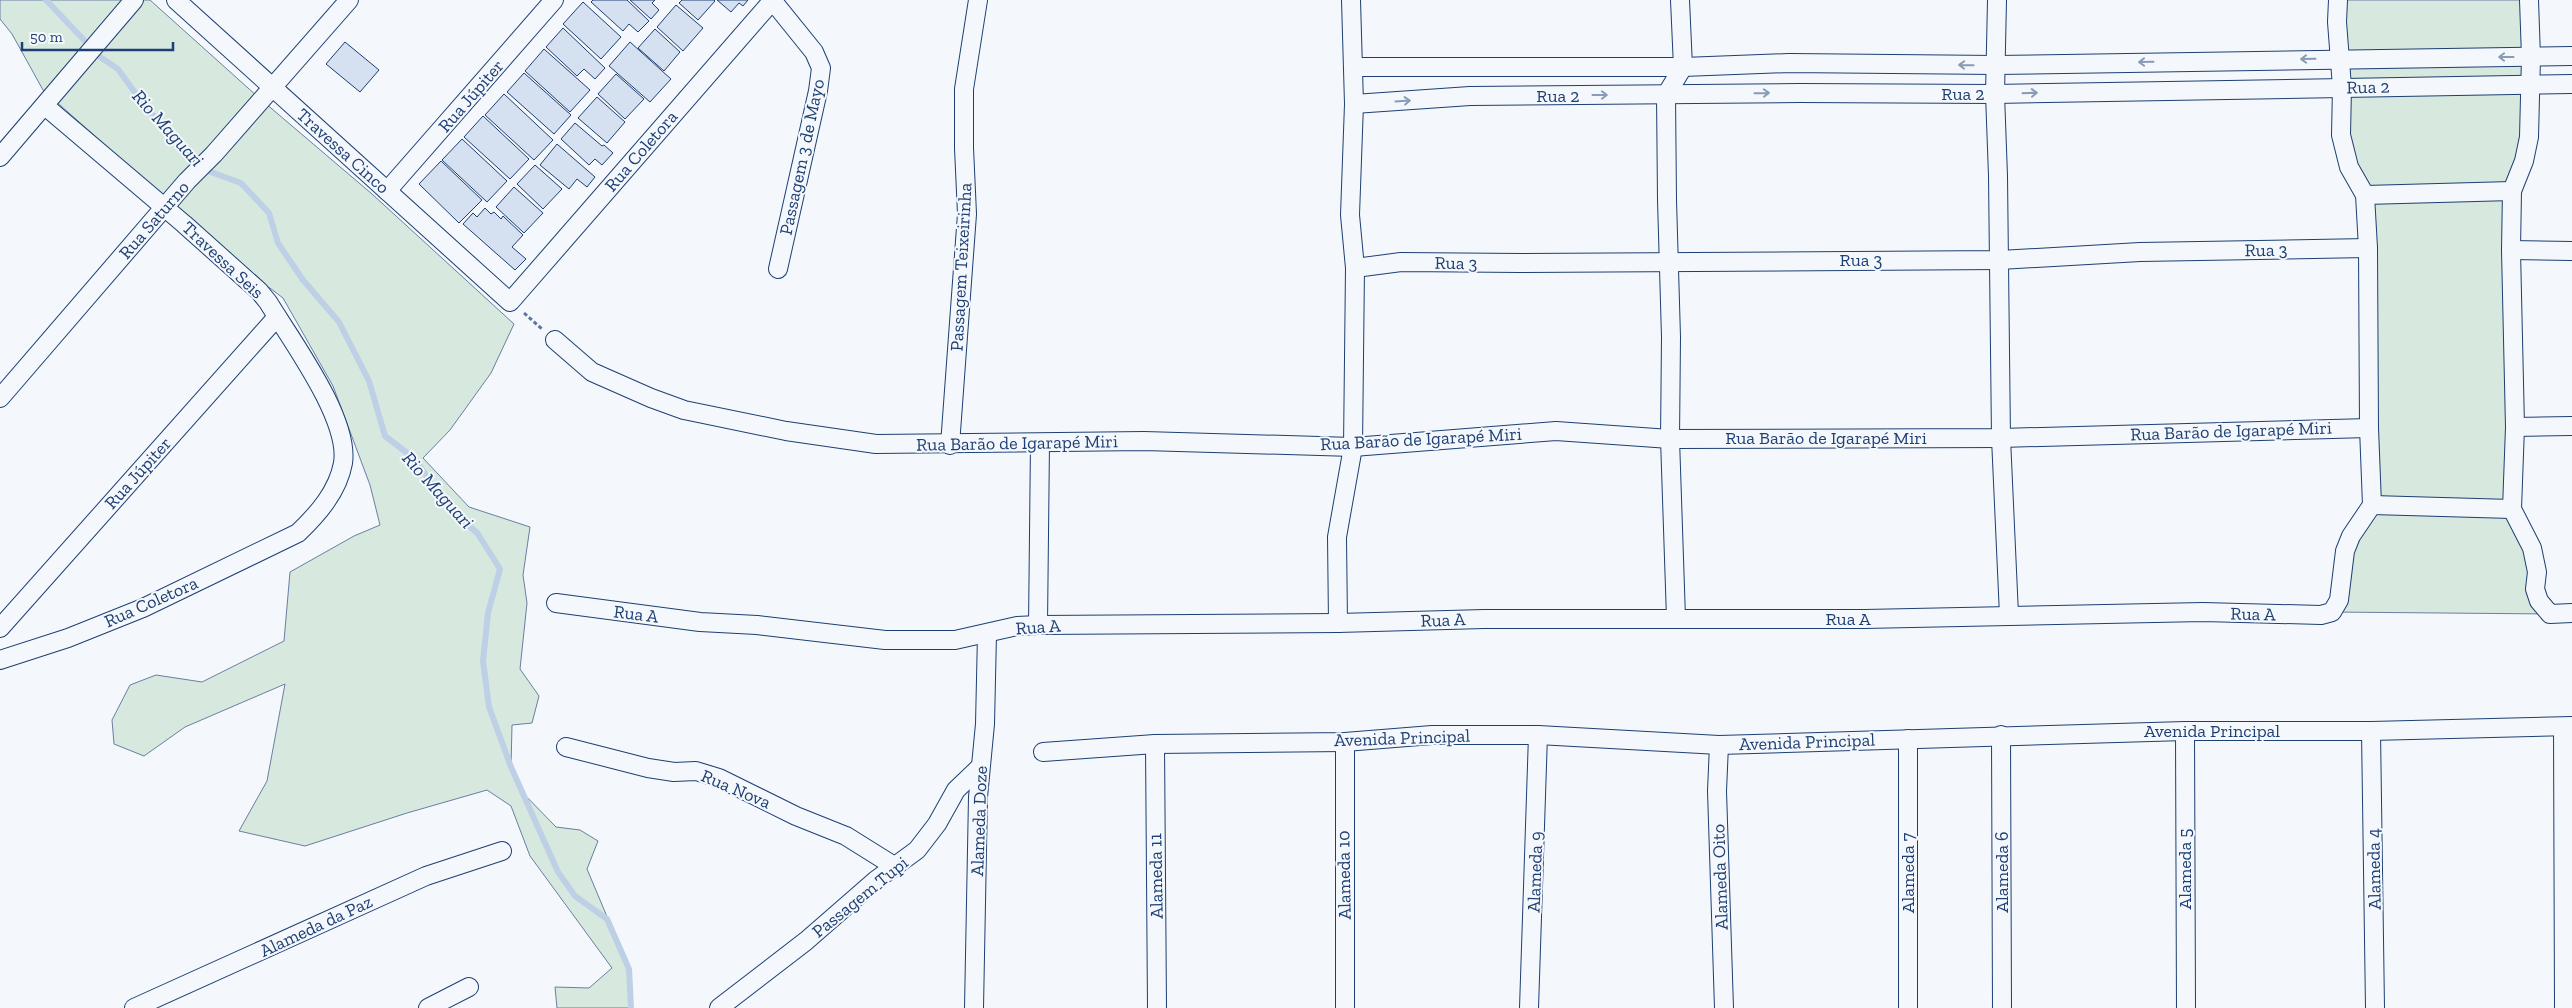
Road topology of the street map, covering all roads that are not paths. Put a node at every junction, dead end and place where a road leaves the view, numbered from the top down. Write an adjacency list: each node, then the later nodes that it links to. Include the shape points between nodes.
1 (134, 0): 25 (street)
2 (176, 0): 21 (street, Travessa Cinco)
3 (349, 0): 21 (street, Rua Saturno)
4 (554, 0): 27 (street, Rua Júpiter)
5 (772, 0): 37 (street, Passagem 3 de Mayo, via 814,52 821,68); 38 (street, Rua Coletora)
6 (978, 0): 48 (street, Passagem Teixeirinha, via 964,89 967,214)
7 (1351, 0): 16 (street)
8 (1680, 0): 17 (street)
9 (1997, 0): 15 (street)
10 (2338, 0): 14 (street)
11 (2528, 0): 13 (street)
12 (2572, 56): 13 (street, Rua 2)
13 (2531, 57): 14 (street, Rua 2, one-way to 14); 18 (street)
14 (2341, 59): 15 (street, Rua 2, one-way to 15); 20 (street)
15 (1996, 65): 17 (street, Rua 2, one-way to 17, via 1789,63); 22 (street)
16 (1354, 67): 17 (street, Rua 2); 24 (street)
17 (1683, 67): 23 (street)
18 (2530, 84): 19 (street, Rua 2); 20 (street, Rua 2); 28 (street, via 2527,150)
19 (2572, 84)
20 (2342, 87): 22 (street, Rua 2, one-way to 20); 29 (street, via 2344,153)
21 (272, 88): 27 (street, Travessa Cinco); 30 (street, Rua Saturno)
22 (1995, 94): 23 (street, Rua 2, one-way to 22, via 1799,92); 34 (street)
23 (1666, 95): 24 (street, Rua 2, one-way to 23, via 1470,96); 35 (street)
24 (1354, 104): 36 (street, via 1350,215)
25 (45, 106): 26 (street); 30 (street, Travessa Seis)
26 (0, 157)
27 (388, 191): 38 (street, Travessa Cinco)
28 (2512, 191): 29 (street); 32 (street)
29 (2365, 195): 31 (street)
30 (164, 208): 39 (street, Travessa Seis, via 250,282); 41 (street, Rua Saturno)
31 (2368, 248): 34 (street, Rua 3, via 2140,252); 44 (street)
32 (2510, 250): 33 (street); 43 (street)
33 (2572, 251)
34 (2000, 260): 35 (street, Rua 3); 45 (street)
35 (1669, 262): 36 (street, Rua 3, via 1401,262); 46 (street)
36 (1355, 268): 49 (street)
37 (778, 269)
38 (510, 302)
39 (277, 317): 52 (street, Travessa Seis, via 324,395 342,436 344,453 336,487 314,518); 59 (street, Rua Júpiter)
40 (554, 340): 48 (street, Rua Barão de Igarapé Miri, via 592,372 684,410 786,431 876,444)
41 (0, 398)
42 (2572, 426): 43 (street)
43 (2515, 427): 51 (street)
44 (2369, 428): 45 (street, Rua Barão de Igarapé Miri); 50 (street)
45 (2000, 438): 46 (street, Rua Barão de Igarapé Miri); 55 (street)
46 (1670, 439): 49 (street, Rua Barão de Igarapé Miri, via 1556,431); 56 (street)
47 (1040, 443): 48 (street, Rua Barão de Igarapé Miri); 49 (street, Rua Barão de Igarapé Miri, via 1144,441); 58 (street)
48 (950, 445)
49 (1353, 447): 57 (street, via 1337,537)
50 (2372, 505): 51 (street); 55 (street, Rua A, via 2345,551 2340,600 2332,612 2321,615 2203,612)
51 (2512, 509): 54 (street, via 2532,548 2539,601 2550,614)
52 (298, 533): 61 (street, Rua Coletora, via 143,608 68,638)
53 (556, 603): 60 (street, Rua A, via 700,622 757,625 884,640 955,640)
54 (2572, 612)
55 (2009, 615): 56 (street, Rua A, via 1864,619)
56 (1676, 618): 57 (street, Rua A)
57 (1338, 624): 58 (street, Rua A)
58 (1038, 625): 60 (street, Rua A)
59 (0, 628)
60 (987, 634): 73 (street, Alameda Doze, via 985,724)
61 (0, 660)
62 (2568, 726): 64 (street, Avenida Principal); 89 (street)
63 (2185, 731): 64 (street, Avenida Principal); 66 (street, Avenida Principal); 87 (street, Alameda 5)
64 (2371, 731): 88 (street, Alameda 4)
65 (1538, 735): 68 (street, Avenida Principal, via 1432,735); 70 (street, Avenida Principal); 83 (street, Alameda 9)
66 (2001, 735): 67 (street, Avenida Principal); 86 (street, Alameda 6)
67 (1908, 739): 70 (street, Avenida Principal); 85 (street, Alameda 7)
68 (1345, 742): 69 (street, Avenida Principal); 82 (street, Alameda 10)
69 (1155, 744): 72 (street, Avenida Principal); 81 (street, Alameda 11)
70 (1718, 745): 84 (street, Alameda Oito)
71 (566, 747): 75 (street, Rua Nova, via 648,768 696,771 719,778 796,816 846,836)
72 (1043, 752)
73 (980, 767): 75 (street, Passagem Tupi, via 956,790 937,824 917,850); 80 (street, Alameda Doze)
74 (502, 850): 77 (street, Alameda da Paz, via 426,876)
75 (894, 866): 79 (street, Passagem Tupi, via 806,941)
76 (468, 987): 78 (street)
77 (134, 1008)
78 (428, 1008)
79 (719, 1008)
80 (974, 1008)
81 (1157, 1008)
82 (1345, 1008)
83 (1529, 1008)
84 (1724, 1008)
85 (1908, 1008)
86 (2002, 1008)
87 (2186, 1008)
88 (2375, 1008)
89 (2564, 1008)

